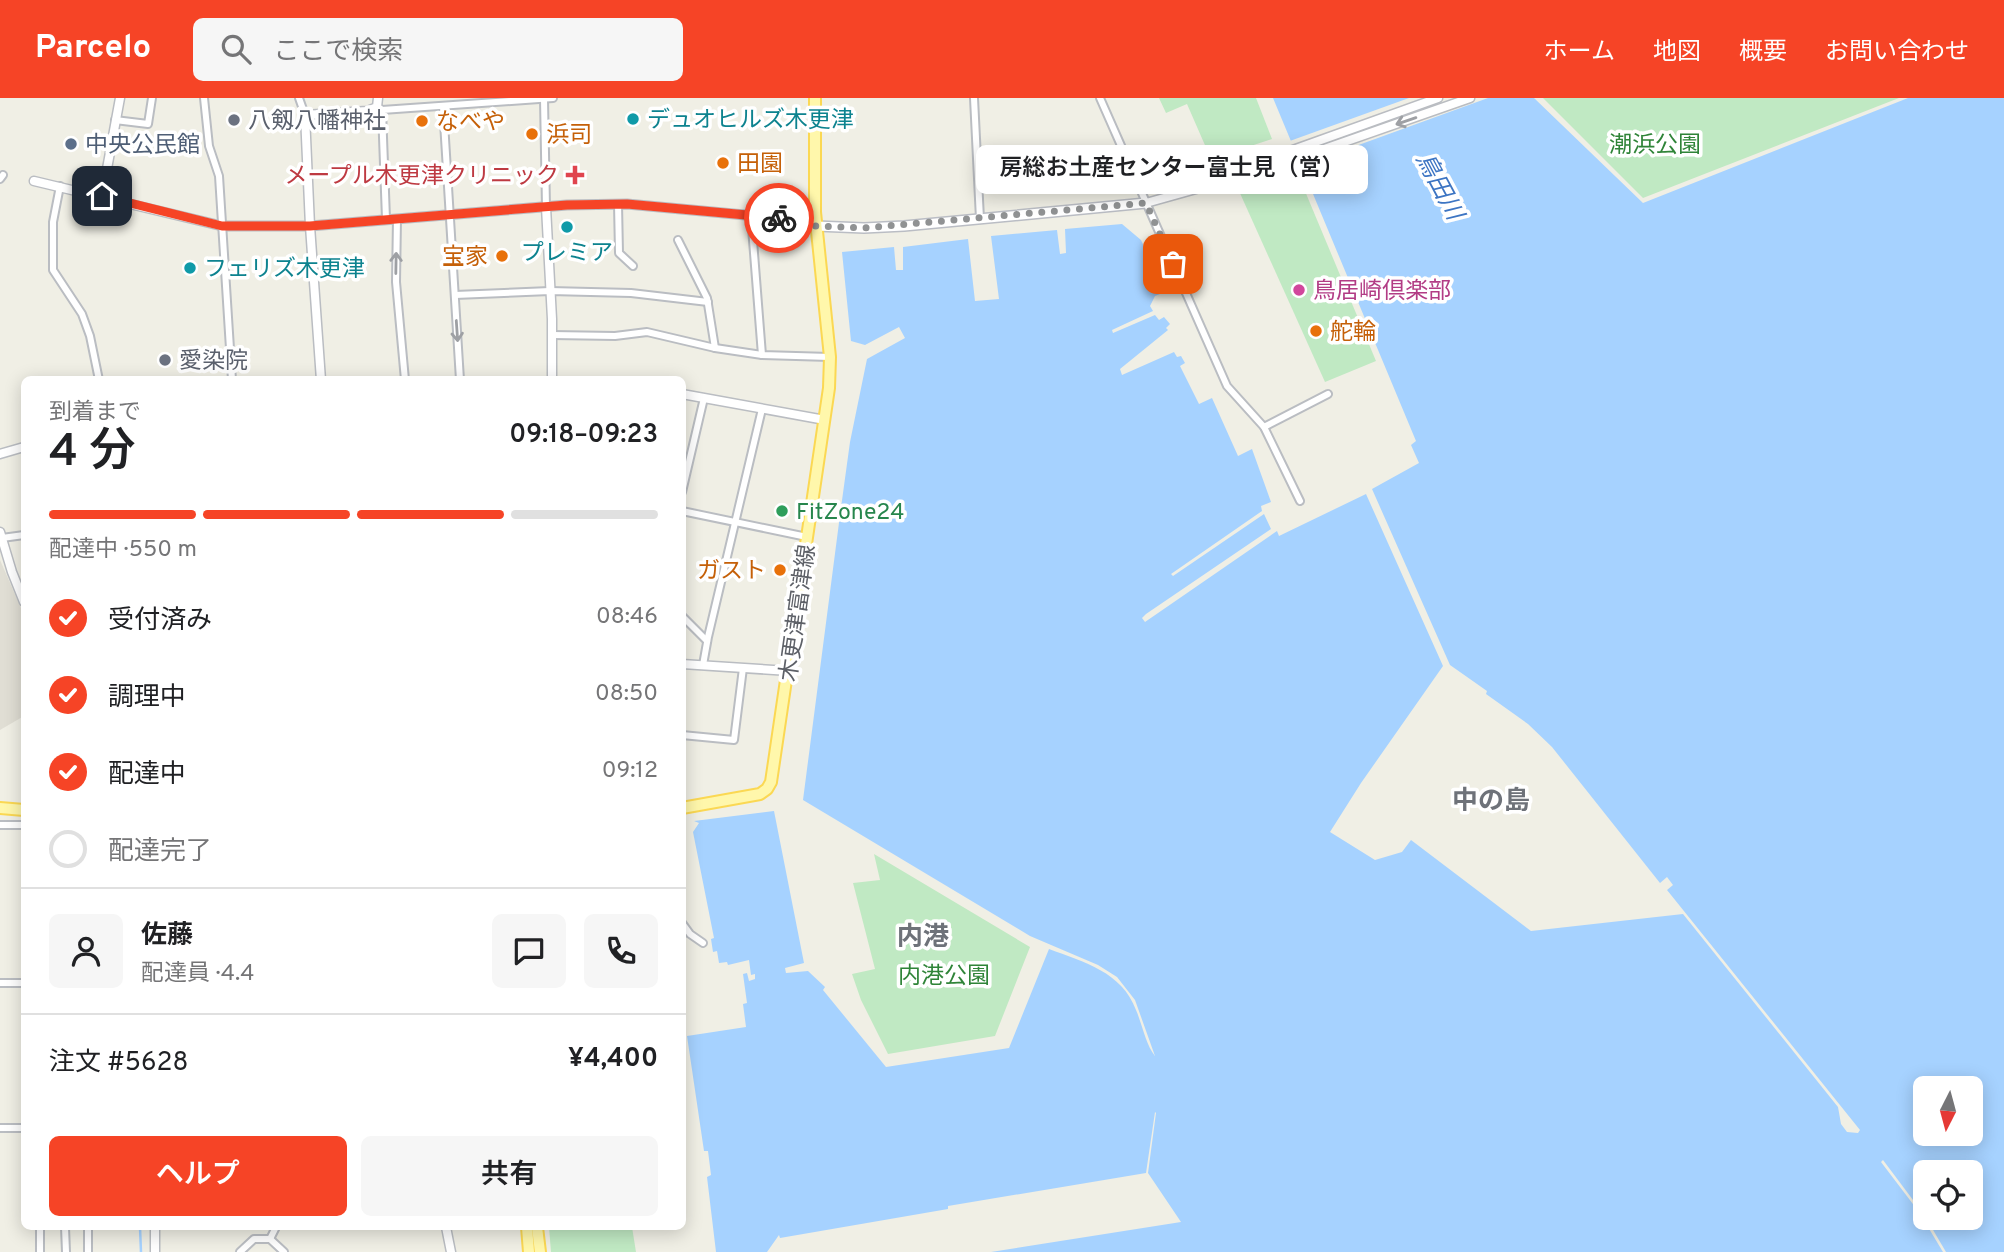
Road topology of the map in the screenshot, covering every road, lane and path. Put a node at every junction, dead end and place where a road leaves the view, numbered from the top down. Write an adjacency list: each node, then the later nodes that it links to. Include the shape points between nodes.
1 (120, 98): 16 (street)
2 (152, 98): 16 (street, via 148,124)
3 (204, 98): 28 (street, via 209,146 219,176)
4 (299, 98): 15 (street)
5 (551, 98): 11 (street)
6 (815, 98): 30 (main road, 木更津富津線)
7 (974, 98): 27 (street)
8 (1100, 98): 20 (street)
9 (1438, 98): 20 (street)
10 (1470, 98): 20 (street, one-way to 20, via 1264,170)
11 (544, 99): 12 (street); 22 (street)
12 (457, 102): 14 (street)
13 (379, 105): 14 (street); 15 (street, via 367,111); 25 (street)
14 (443, 106): 23 (street)
15 (305, 115): 29 (street)
16 (116, 120): 19 (street)
17 (34, 181): 18 (street)
18 (60, 186): 19 (street); 40 (street, via 53,222 53,271 82,314)
19 (102, 196): 28 (street)
20 (1146, 203): 27 (main road); 51 (street, via 1227,386)
21 (618, 204): 22 (street); 24 (street); 32 (street, via 619,253)
22 (546, 207): 23 (street); 33 (street)
23 (449, 215): 26 (street); 34 (street)
24 (751, 215): 30 (street); 38 (street)
25 (386, 219): 26 (street); 29 (street)
26 (397, 219): 43 (street, one-way to 26, via 396,282)
27 (980, 219): 30 (main road, via 864,228)
28 (222, 226): 29 (street); 41 (street)
29 (310, 226): 42 (street)
30 (816, 226): 39 (main road, 木更津富津線)
31 (678, 240): 35 (street)
32 (633, 266)
33 (550, 291): 34 (street); 35 (street, via 631,293); 36 (street)
34 (455, 295): 44 (street, one-way to 44)
35 (708, 302): 37 (street)
36 (552, 335): 37 (street, via 647,332); 45 (street)
37 (715, 348): 38 (street)
38 (762, 355): 39 (street)
39 (830, 357): 50 (main road, 木更津富津線)
40 (98, 376)
41 (232, 376)
42 (320, 376)
43 (405, 376)
44 (460, 376)
45 (552, 376)
46 (1328, 394): 51 (street)
47 (686, 395): 48 (street)
48 (704, 398): 49 (street); 54 (street)
49 (762, 409): 50 (street); 57 (street)
50 (825, 419): 60 (main road, 木更津富津線)
51 (1264, 427): 55 (street)
52 (21, 448): 53 (street)
53 (0, 454)
54 (686, 475)
55 (1300, 501)
56 (686, 512): 57 (street)
57 (735, 523): 60 (street); 63 (street)
58 (1, 535): 59 (street); 61 (street)
59 (21, 535)
60 (808, 537): 67 (main road, 木更津富津線)
61 (21, 594)
62 (686, 620): 63 (street)
63 (707, 641): 65 (street)
64 (686, 664): 65 (street)
65 (703, 665): 66 (street)
66 (743, 668): 67 (street); 68 (street, via 734,740)
67 (789, 671): 69 (main road, 木更津富津線, via 767,789)
68 (686, 736)
69 (686, 807)
70 (0, 808): 71 (main road)
71 (21, 810)
72 (0, 825): 73 (street)
73 (21, 825)
74 (686, 928): 75 (street)
75 (703, 943)
76 (0, 983): 77 (street)
77 (21, 983)
78 (0, 1128): 79 (street)
79 (21, 1128)
80 (40, 1230): 89 (street)
81 (65, 1230): 90 (street)
82 (88, 1230): 91 (street)
83 (155, 1230): 92 (street)
84 (274, 1230): 88 (street)
85 (447, 1230): 95 (street)
86 (527, 1230): 96 (main road)
87 (537, 1230): 97 (main road)
88 (270, 1239): 93 (street, via 254,1240); 94 (street)
89 (40, 1252)
90 (66, 1252)
91 (88, 1252)
92 (155, 1252)
93 (240, 1252)
94 (285, 1252)
95 (451, 1252)
96 (529, 1252)
97 (540, 1252)

